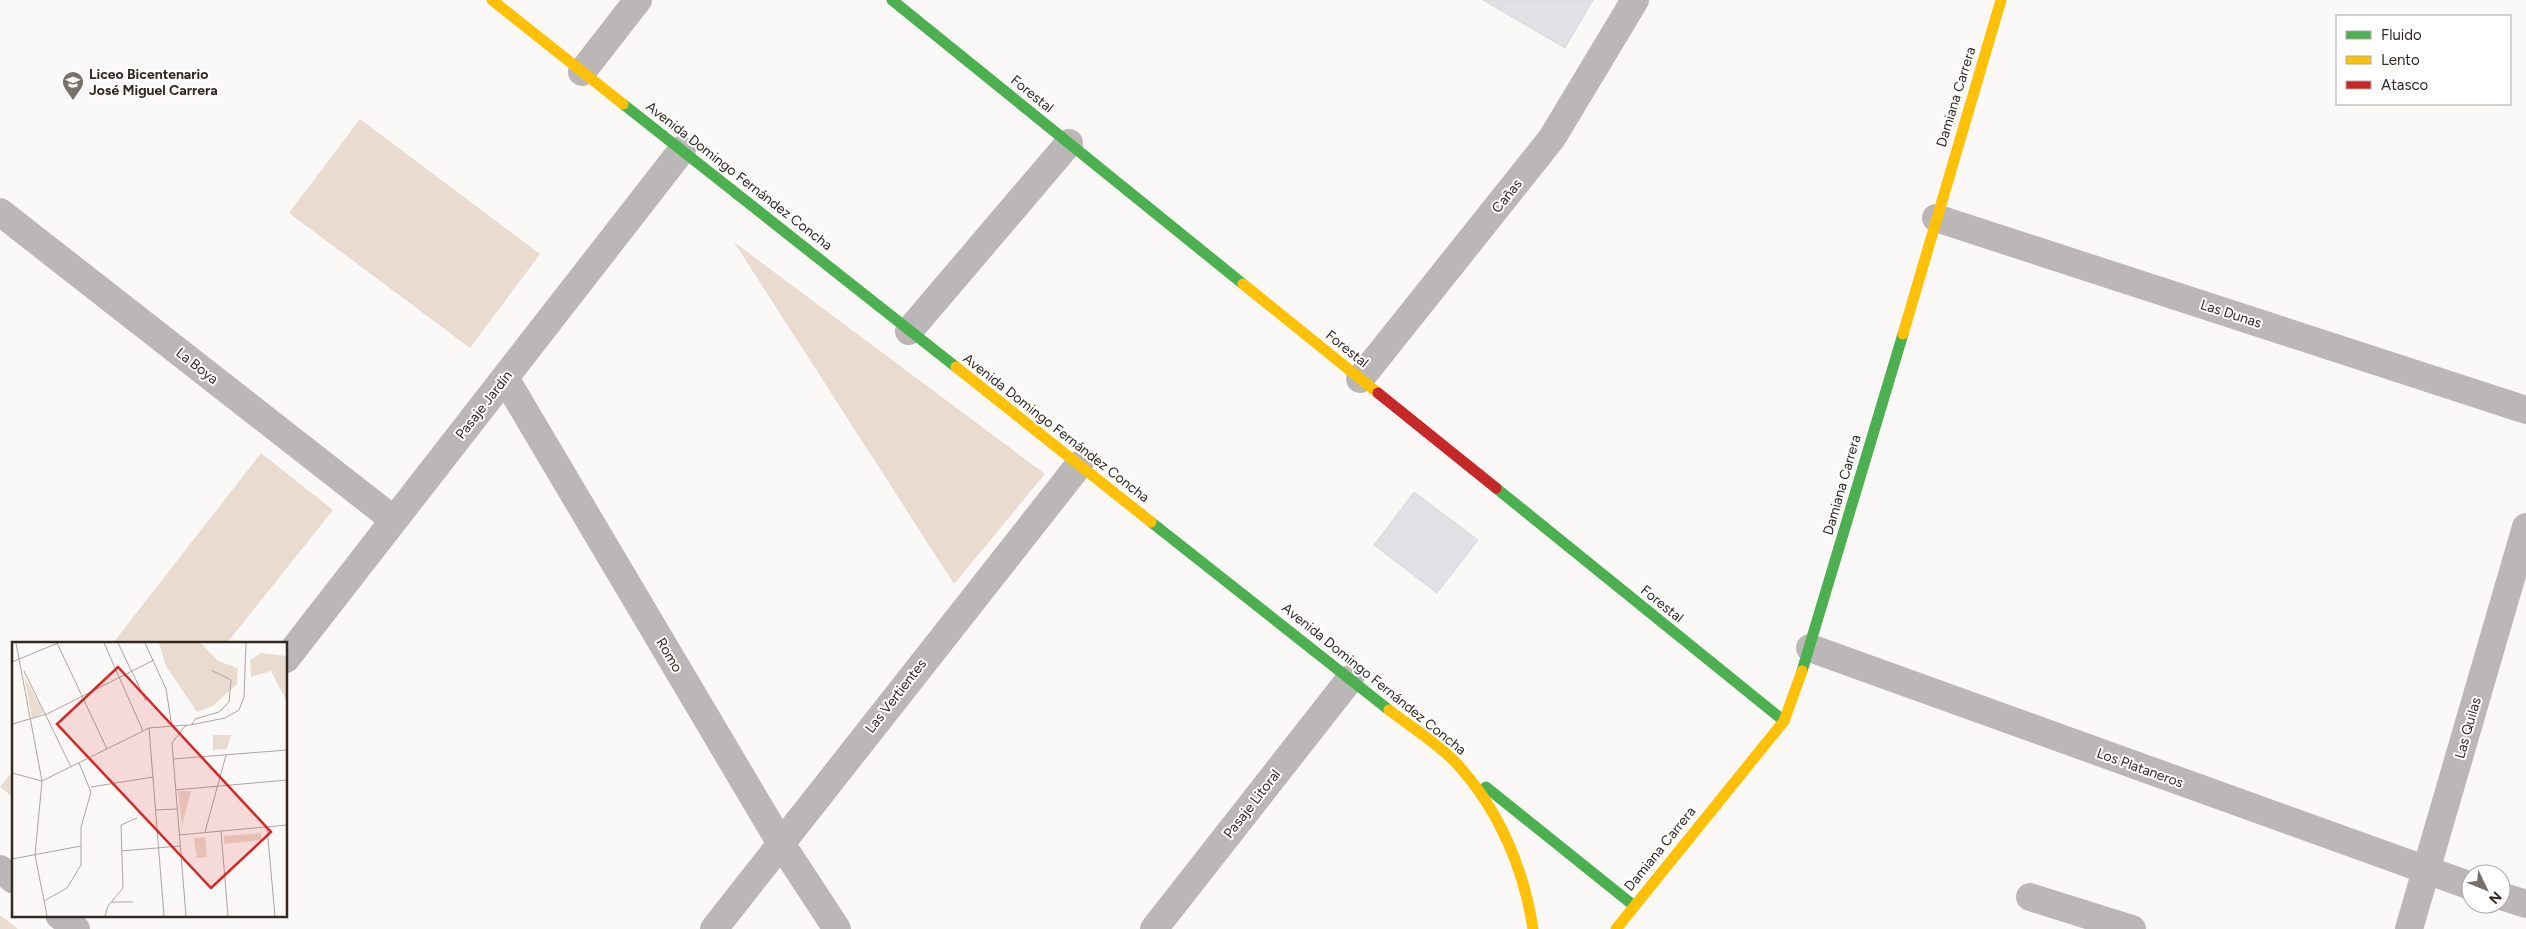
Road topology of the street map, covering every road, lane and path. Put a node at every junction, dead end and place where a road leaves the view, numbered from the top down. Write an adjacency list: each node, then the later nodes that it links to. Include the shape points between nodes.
1 (492, 0): 6 (street, Avenida Domingo Fernández Concha)
2 (638, 0): 6 (street)
3 (892, 0): 7 (street, Forestal)
4 (1635, 0): 13 (street, Cañas, via 1552,138)
5 (2001, 0): 10 (street, Damiana Carrera)
6 (582, 72): 8 (street, Avenida Domingo Fernández Concha)
7 (1069, 143): 11 (street); 13 (street, Forestal)
8 (682, 150): 11 (street, Avenida Domingo Fernández Concha); 12 (street, Pasaje Jardín)
9 (0, 212): 16 (street, La Boya)
10 (1936, 218): 14 (street, Las Dunas); 18 (street, Damiana Carrera)
11 (910, 331): 15 (street, Avenida Domingo Fernández Concha)
12 (505, 378): 16 (street, Pasaje Jardín); 23 (street, Romo)
13 (1360, 379): 21 (street, Forestal)
14 (2526, 410)
15 (1079, 465): 20 (street, Avenida Domingo Fernández Concha); 23 (street, Las Vertientes)
16 (394, 520): 19 (street, Pasaje Jardín)
17 (2526, 527): 25 (street, Las Quilas)
18 (1810, 648): 21 (street, Damiana Carrera); 25 (street, Los Plataneros)
19 (288, 656)
20 (1350, 679): 22 (street, Avenida Domingo Fernández Concha); 37 (street, Pasaje Litoral)
21 (1784, 721): 33 (street, Damiana Carrera)
22 (1457, 764): 33 (street); 38 (street, Avenida Domingo Fernández Concha, via 1484,796 1505,832 1521,870)
23 (780, 842): 35 (street, Las Vertientes); 36 (street, Romo)
24 (0, 869): 26 (street)
25 (2427, 872): 27 (street, Los Plataneros); 40 (street, Las Quilas)
26 (12, 878)
27 (2461, 883)
28 (2030, 897): 39 (street)
29 (2511, 899): 30 (street)
30 (2526, 904)
31 (60, 916): 34 (street)
32 (86, 916): 34 (street)
33 (1627, 920)
34 (76, 929)
35 (714, 929)
36 (837, 929)
37 (1154, 929)
38 (1533, 929)
39 (2132, 929)
40 (2409, 929)

